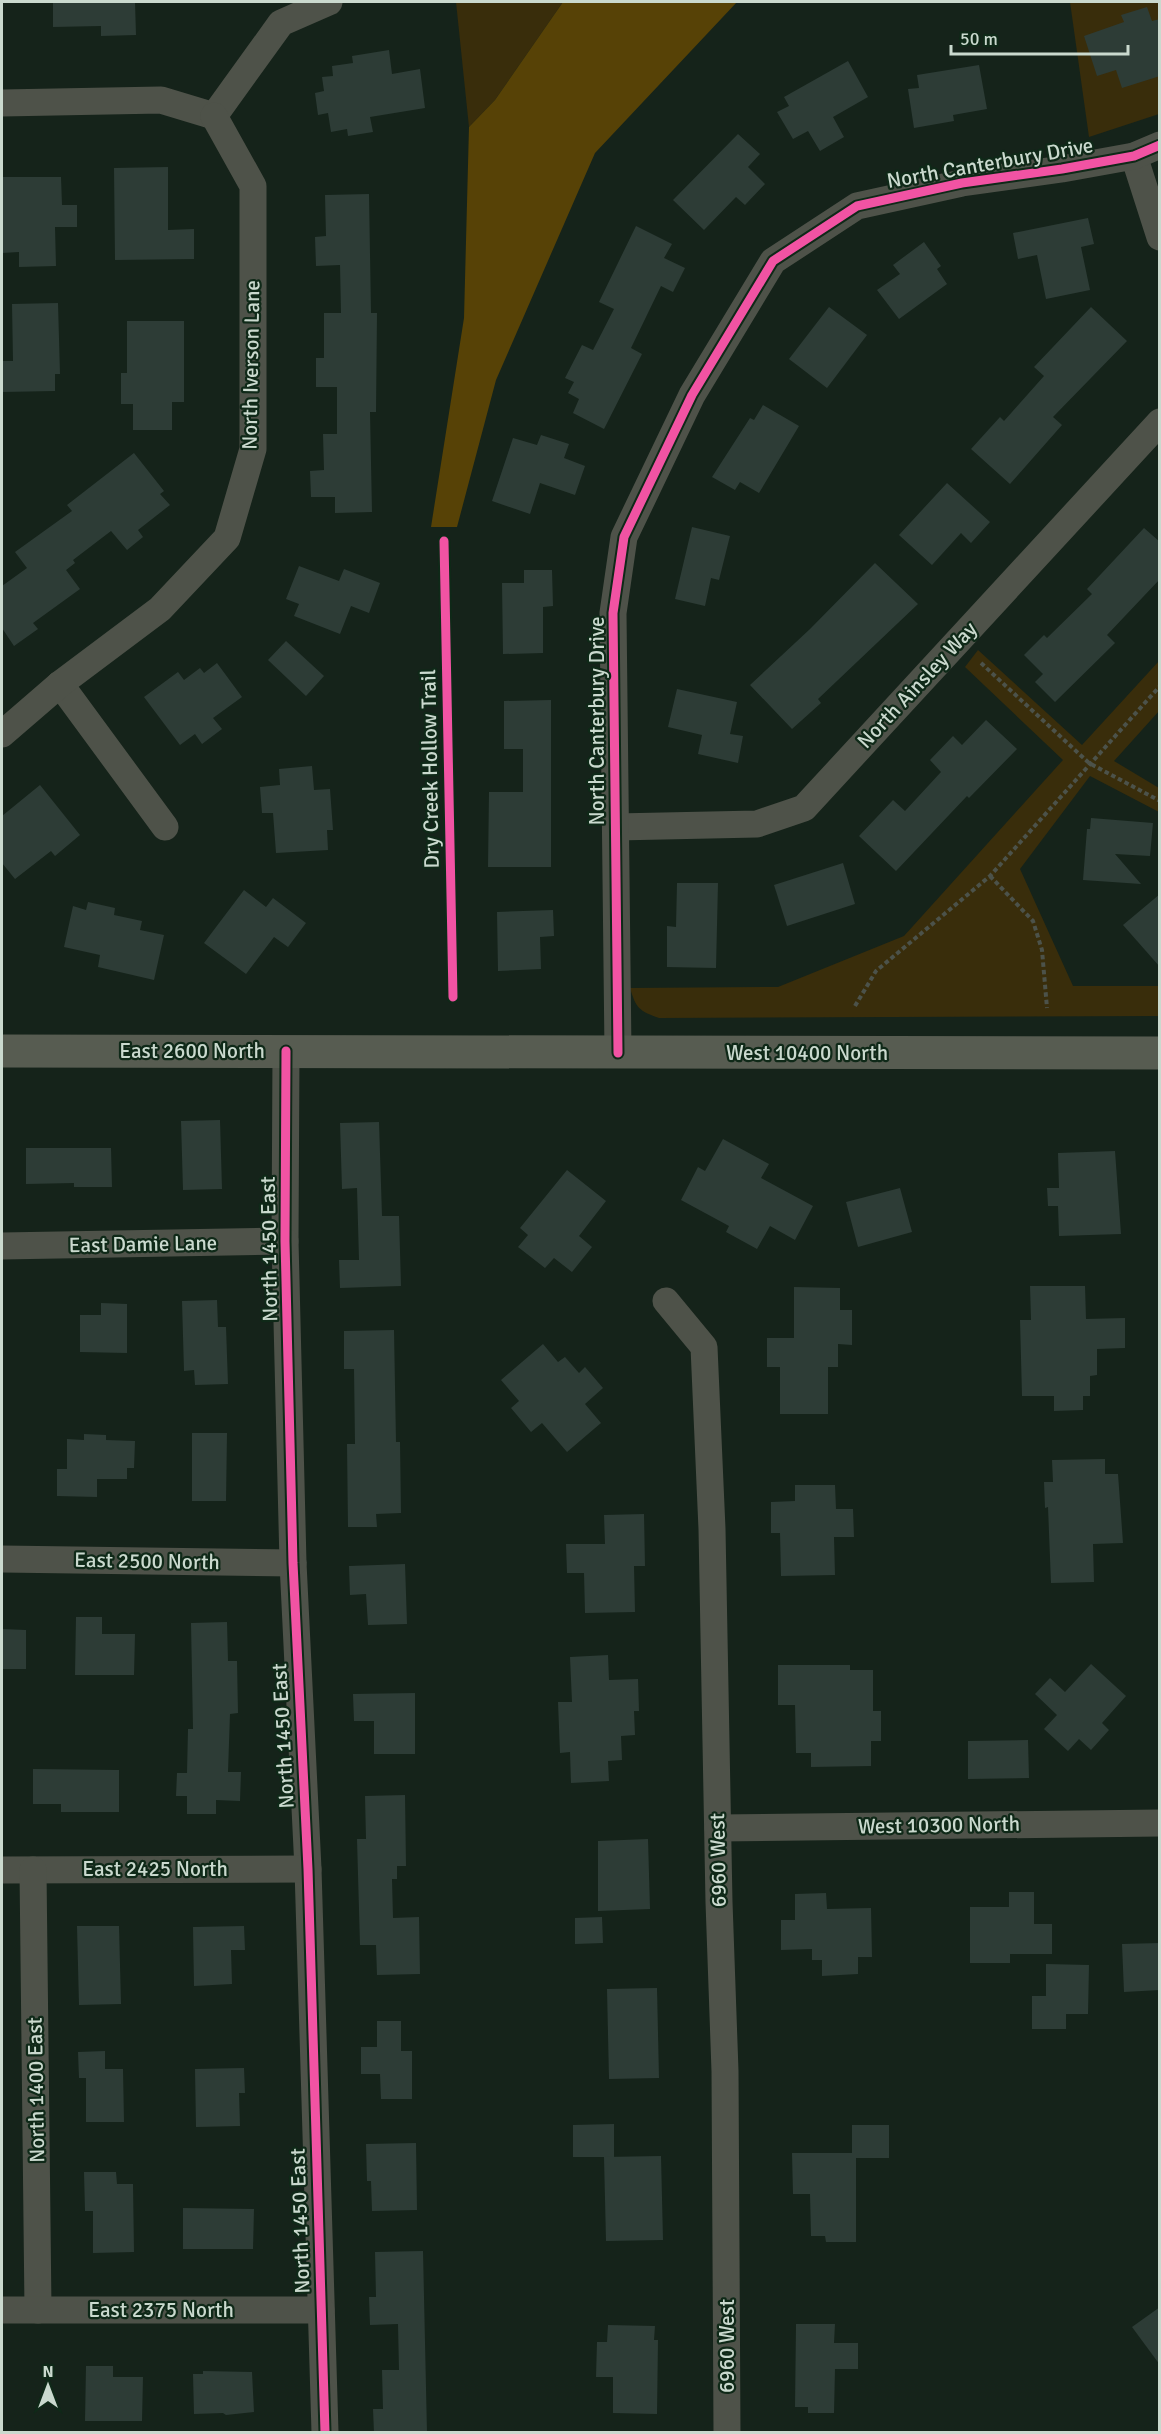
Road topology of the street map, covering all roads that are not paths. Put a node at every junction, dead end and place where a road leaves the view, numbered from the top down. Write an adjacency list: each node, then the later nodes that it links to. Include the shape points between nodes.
1 (329, 2): 3 (street, via 281,23)
2 (2, 103): 3 (street, via 161,100)
3 (214, 116): 8 (street, North Iverson Lane, via 253,186 253,449 227,538 160,609)
4 (1160, 145): 5 (street, North Canterbury Drive)
5 (1134, 156): 6 (street); 11 (street, North Canterbury Drive, via 962,183 857,206 773,261 692,395 624,537 613,613)
6 (1160, 237)
7 (1160, 422): 11 (street, North Ainsley Way, via 804,808 757,824)
8 (60, 684): 9 (street, North Iverson Lane); 10 (street)
9 (2, 734)
10 (165, 827)
11 (616, 827): 15 (street, North Canterbury Drive)
12 (286, 1051): 13 (street, East 2600 North); 14 (street, East 2600 North); 17 (street, North 1450 East)
13 (454, 1051): 15 (street, West 10400 North)
14 (2, 1052)
15 (618, 1053): 16 (street, West 10400 North)
16 (1160, 1053)
17 (285, 1241): 18 (street, East Damie Lane); 21 (street, North 1450 East)
18 (2, 1246)
19 (666, 1301): 23 (street, 6960 West, via 704,1347)
20 (2, 1559): 21 (street, East 2500 North)
21 (294, 1563): 24 (street, North 1450 East)
22 (1160, 1823): 23 (street, West 10300 North)
23 (718, 1828): 31 (street, 6960 West, via 726,2115)
24 (308, 1869): 26 (street, East 2425 North); 29 (street, North 1450 East)
25 (2, 1870): 26 (street, East 2425 North)
26 (33, 1870): 28 (street, North 1400 East)
27 (2, 2310): 28 (street, East 2375 North)
28 (38, 2310): 29 (street, East 2375 North)
29 (321, 2310): 30 (street, North 1450 East)
30 (325, 2426)
31 (727, 2433)

